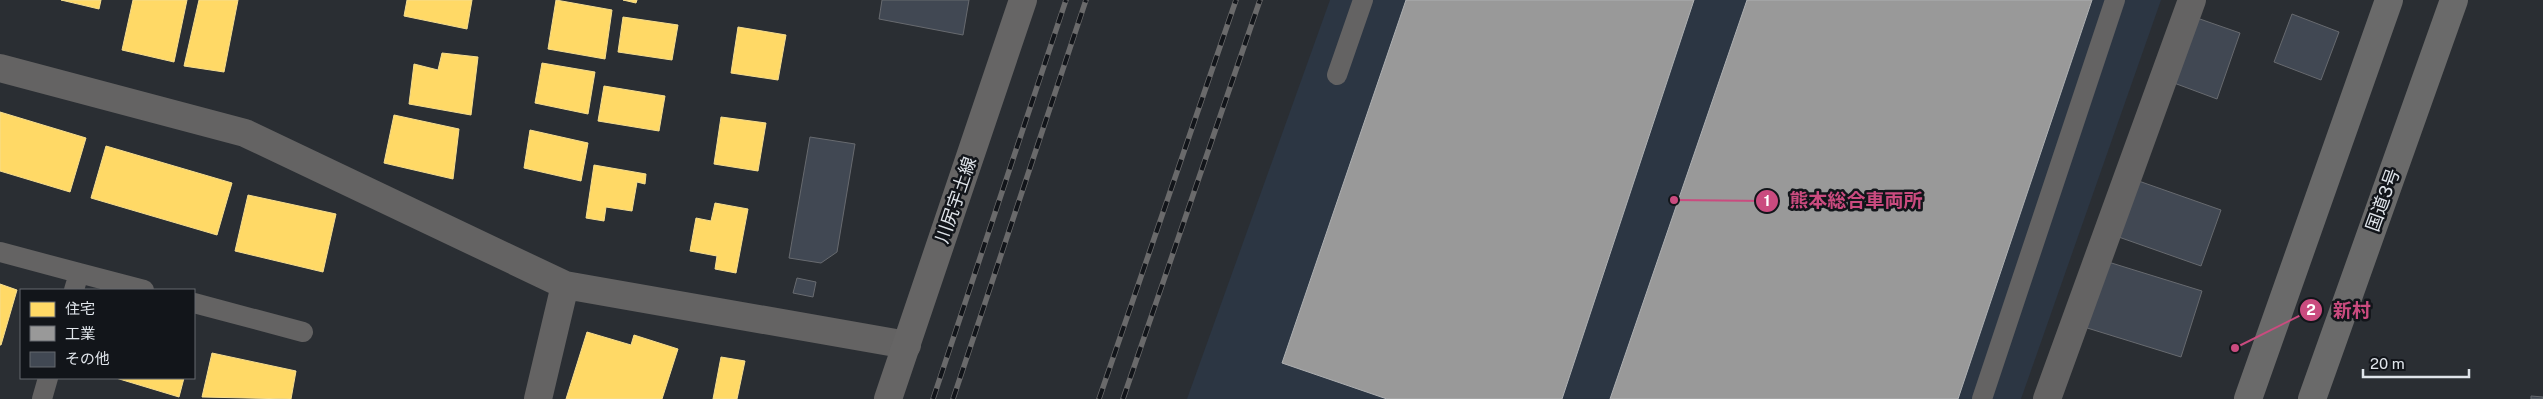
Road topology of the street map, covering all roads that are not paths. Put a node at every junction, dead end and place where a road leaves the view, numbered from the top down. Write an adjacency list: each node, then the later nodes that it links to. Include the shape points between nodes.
1 (1023, 0): 15 (main road, 川尻宇土線)
2 (1362, 0): 8 (lane)
3 (2115, 0): 20 (lane)
4 (2192, 0): 21 (street)
5 (2390, 0): 22 (highway)
6 (2454, 0): 23 (highway, 国道3号)
7 (0, 68): 11 (street, via 245,133)
8 (1337, 75)
9 (0, 252): 10 (lane)
10 (76, 282): 12 (lane)
11 (565, 285): 15 (street); 18 (street)
12 (136, 289)
13 (195, 303): 14 (lane)
14 (303, 332)
15 (907, 345): 19 (main road, 川尻宇土線)
16 (48, 379): 17 (lane)
17 (42, 399)
18 (538, 399)
19 (888, 399)
20 (1982, 399)
21 (2048, 399)
22 (2248, 399)
23 (2312, 399)

